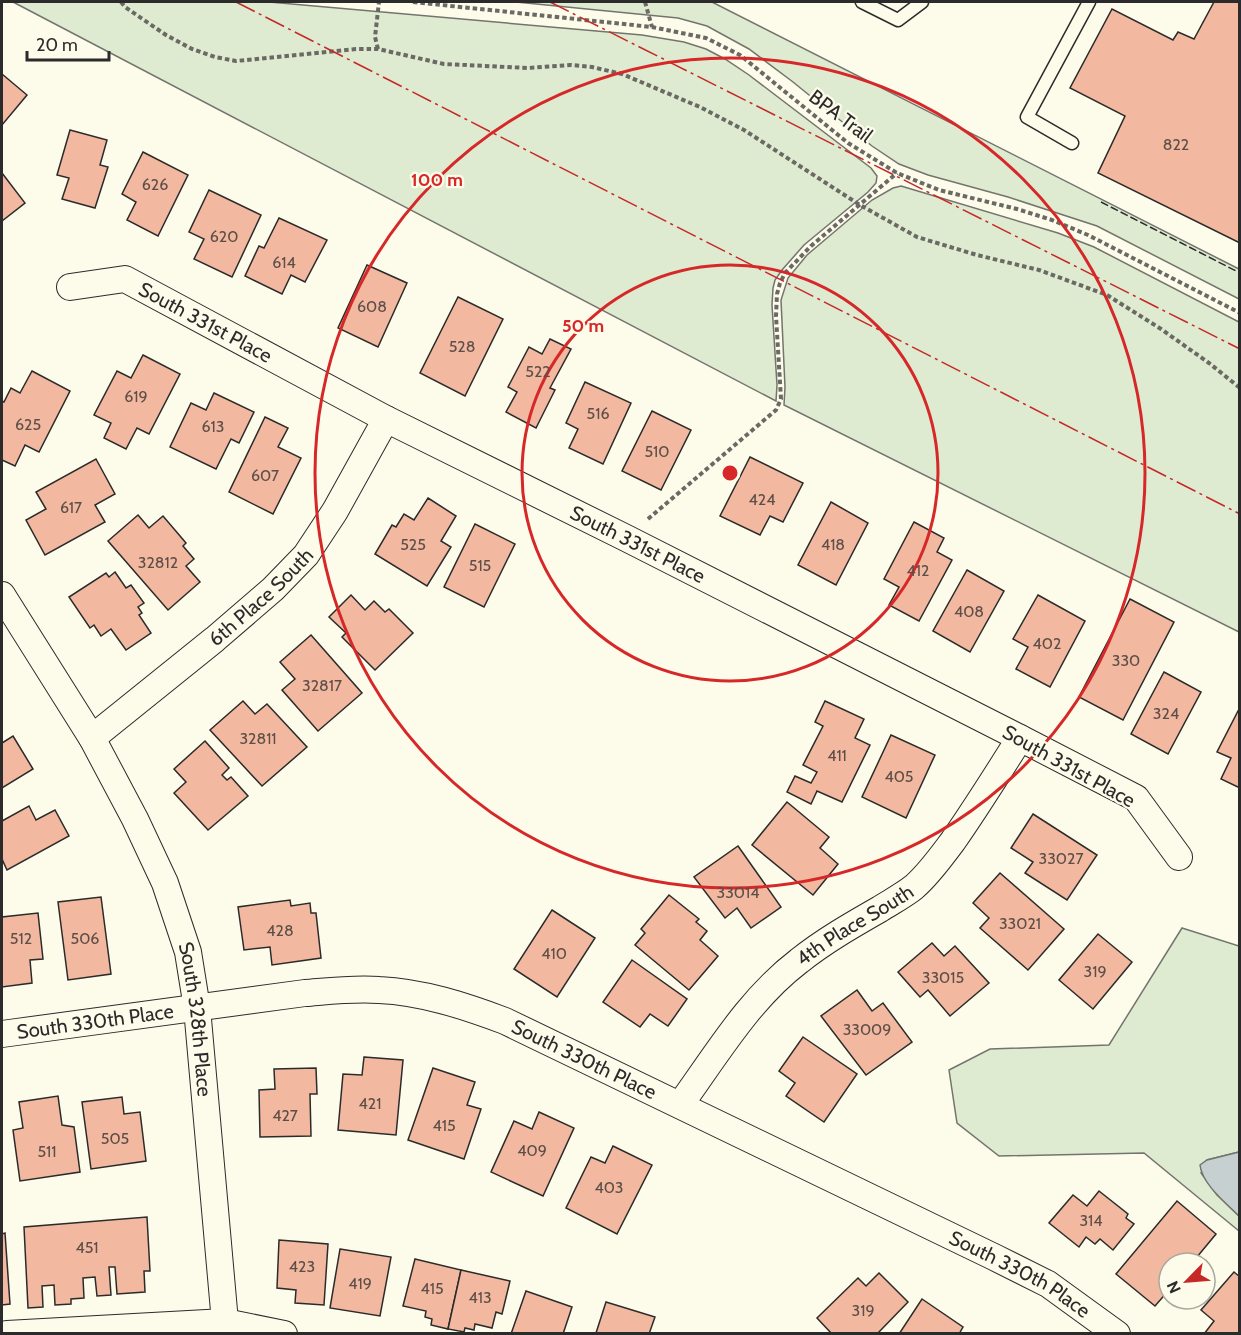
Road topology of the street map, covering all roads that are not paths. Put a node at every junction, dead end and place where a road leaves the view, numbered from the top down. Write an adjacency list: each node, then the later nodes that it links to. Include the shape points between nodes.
1 (862, 2): 2 (lane, via 898,20)
2 (922, 2)
3 (1089, 2): 4 (lane, via 1027,117)
4 (1072, 143)
5 (69, 286): 6 (street, South 331st Place, via 124,279)
6 (386, 419): 8 (street, 6th Place South, via 335,512 306,555 265,596); 9 (street, South 331st Place)
7 (2, 595): 8 (street, South 328th Place)
8 (92, 738): 11 (street, South 328th Place, via 165,883 188,952)
9 (1020, 738): 10 (street, South 331st Place, via 1136,798); 13 (street, 4th Place South, via 964,825 926,875 897,899 807,955 768,988)
10 (1179, 857)
11 (197, 1008): 12 (street, South 330th Place); 13 (street, South 330th Place, via 335,990 411,993 505,1021); 14 (street, South 328th Place)
12 (2, 1034)
13 (680, 1105): 17 (street, South 330th Place, via 1048,1284)
14 (225, 1328): 15 (street); 16 (street)
15 (6, 1334)
16 (284, 1334)
17 (1117, 1334)

